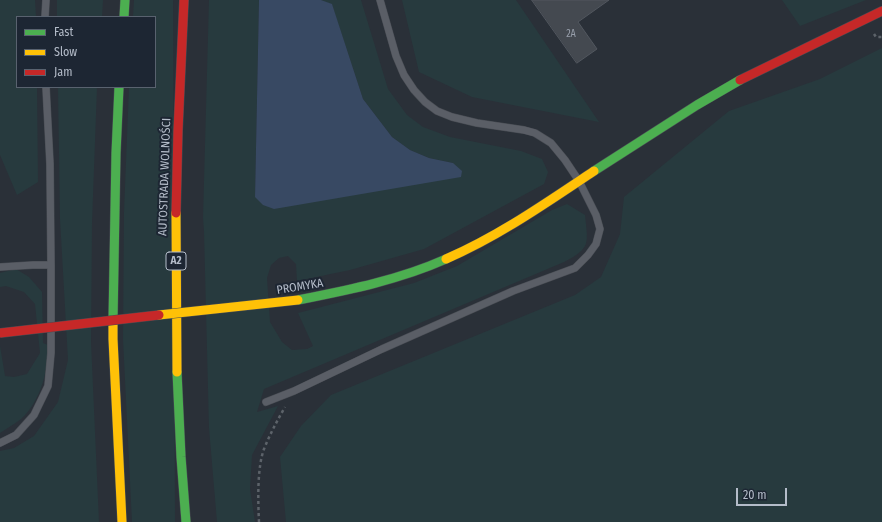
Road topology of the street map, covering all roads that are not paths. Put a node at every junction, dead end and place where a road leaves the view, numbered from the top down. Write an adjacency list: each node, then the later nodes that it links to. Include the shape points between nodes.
1 (46, 0): 6 (lane)
2 (125, 0): 7 (main road)
3 (184, 0): 17 (main road, AUTOSTRADA WOLNOŚCI / A2, via 175,244 178,390)
4 (380, 0): 10 (lane, via 404,75 425,102 452,117 524,130 542,138 557,149)
5 (882, 11): 10 (main road, PROMYKA, via 698,104)
6 (45, 16)
7 (124, 16)
8 (46, 88): 11 (lane)
9 (120, 88): 16 (main road, via 115,160 113,339)
10 (579, 181): 13 (main road, PROMYKA, bridge, via 527,216 481,242 438,262 343,292 298,300); 14 (lane, via 600,229 596,244 574,268 506,295)
11 (51, 265): 12 (lane); 15 (lane, via 51,353 48,386 34,415 16,435)
12 (0, 267)
13 (0, 333)
14 (266, 402)
15 (0, 443)
16 (122, 522)
17 (186, 522)

